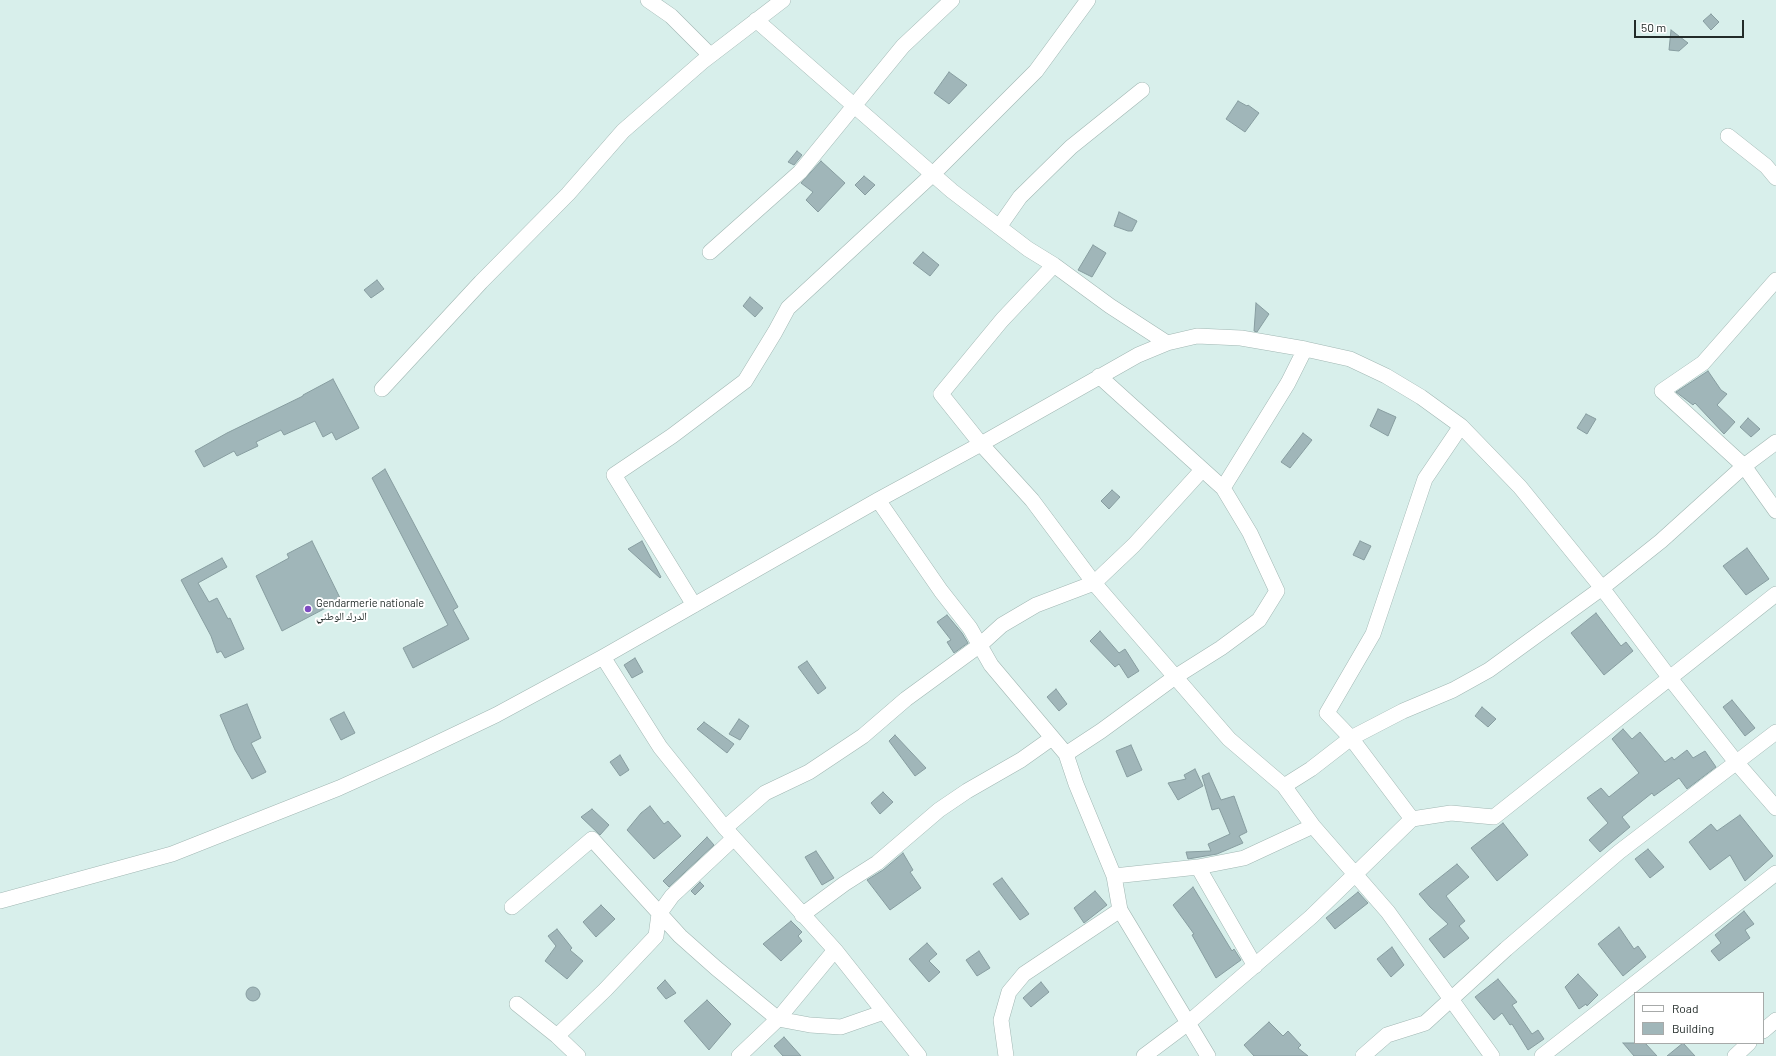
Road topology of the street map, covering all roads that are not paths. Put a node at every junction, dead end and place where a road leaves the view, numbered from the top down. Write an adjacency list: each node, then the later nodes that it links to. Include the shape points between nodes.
1 (648, 0): 6 (street, via 671,16)
2 (782, 0): 5 (street)
3 (952, 0): 8 (street, via 903,46)
4 (1088, 0): 10 (street, via 1036,71)
5 (756, 20): 6 (street); 8 (street)
6 (710, 55): 19 (street, via 623,131 568,194)
7 (1142, 90): 12 (street, via 1071,147 1020,197)
8 (854, 106): 10 (street); 13 (street, via 800,172)
9 (1728, 136): 11 (street, via 1766,166)
10 (933, 174): 12 (street); 31 (street, via 788,308 744,381 672,436 614,475)
11 (1776, 178)
12 (999, 227): 14 (street)
13 (710, 252)
14 (1054, 265): 16 (street); 22 (street, via 1002,320 941,394)
15 (1776, 280): 23 (street, via 1703,363 1662,391)
16 (1167, 343): 17 (street, via 1205,336 1241,338); 18 (street)
17 (1305, 349): 20 (street, via 1350,359 1386,376); 25 (street, via 1288,383)
18 (1099, 376): 22 (street); 24 (street)
19 (382, 388)
20 (1461, 426): 29 (street, via 1520,487); 38 (street, via 1425,479 1373,634 1327,713)
21 (1776, 442): 23 (street)
22 (981, 444): 26 (street); 28 (street, via 1032,500)
23 (1744, 466): 27 (street); 29 (street, via 1661,541)
24 (1202, 470): 25 (street); 28 (street)
25 (1223, 488): 34 (street, via 1250,533 1277,591 1260,620)
26 (878, 500): 31 (street); 32 (street)
27 (1776, 511)
28 (1094, 583): 32 (street, via 1036,605 1002,625); 34 (street)
29 (1602, 588): 35 (street); 38 (street, via 1489,670 1453,690 1403,711)
30 (1776, 594): 35 (street)
31 (694, 605): 33 (street)
32 (980, 645): 37 (street, via 991,665); 45 (street, via 906,699 863,736 810,772 765,793)
33 (603, 657): 45 (street, via 660,747); 50 (street, via 496,715 339,788 172,854)
34 (1175, 677): 39 (street); 41 (street, via 1229,739)
35 (1669, 677): 40 (street); 43 (street, via 1494,817 1451,813)
36 (1776, 732): 40 (street)
37 (1052, 738): 39 (street); 54 (street, via 939,810 877,863)
38 (1351, 738): 41 (street); 43 (street)
39 (1066, 754): 49 (street)
40 (1736, 762): 42 (street); 57 (street, via 1619,852 1506,948)
41 (1284, 786): 44 (street)
42 (1776, 808)
43 (1412, 819): 48 (street)
44 (1313, 826): 46 (street, via 1244,858); 48 (street)
45 (730, 833): 53 (street, via 672,896); 54 (street)
46 (1198, 867): 49 (street); 56 (street)
47 (1776, 873): 74 (street)
48 (1357, 874): 56 (street); 57 (street, via 1388,912)
49 (1114, 876): 52 (street)
50 (0, 901)
51 (512, 907): 53 (street, via 592,839)
52 (1120, 910): 62 (street); 69 (street, via 1024,974 1009,992 1001,1020)
53 (659, 914): 60 (street, via 716,968); 64 (street, via 656,936)
54 (802, 915): 55 (street)
55 (835, 950): 59 (street); 60 (street)
56 (1255, 966): 62 (street)
57 (1451, 1000): 72 (street, via 1425,1023 1387,1035); 73 (street)
58 (517, 1004): 64 (street)
59 (884, 1012): 60 (street, via 841,1027); 68 (street)
60 (778, 1019): 67 (street)
61 (1776, 1020): 63 (street)
62 (1188, 1023): 70 (street); 71 (street)
63 (1764, 1030)
64 (557, 1036): 66 (street)
65 (1748, 1044): 75 (street)
66 (578, 1056)
67 (739, 1056)
68 (918, 1056)
69 (1006, 1056)
70 (1144, 1056)
71 (1208, 1056)
72 (1363, 1056)
73 (1492, 1056)
74 (1542, 1056)
75 (1734, 1056)

